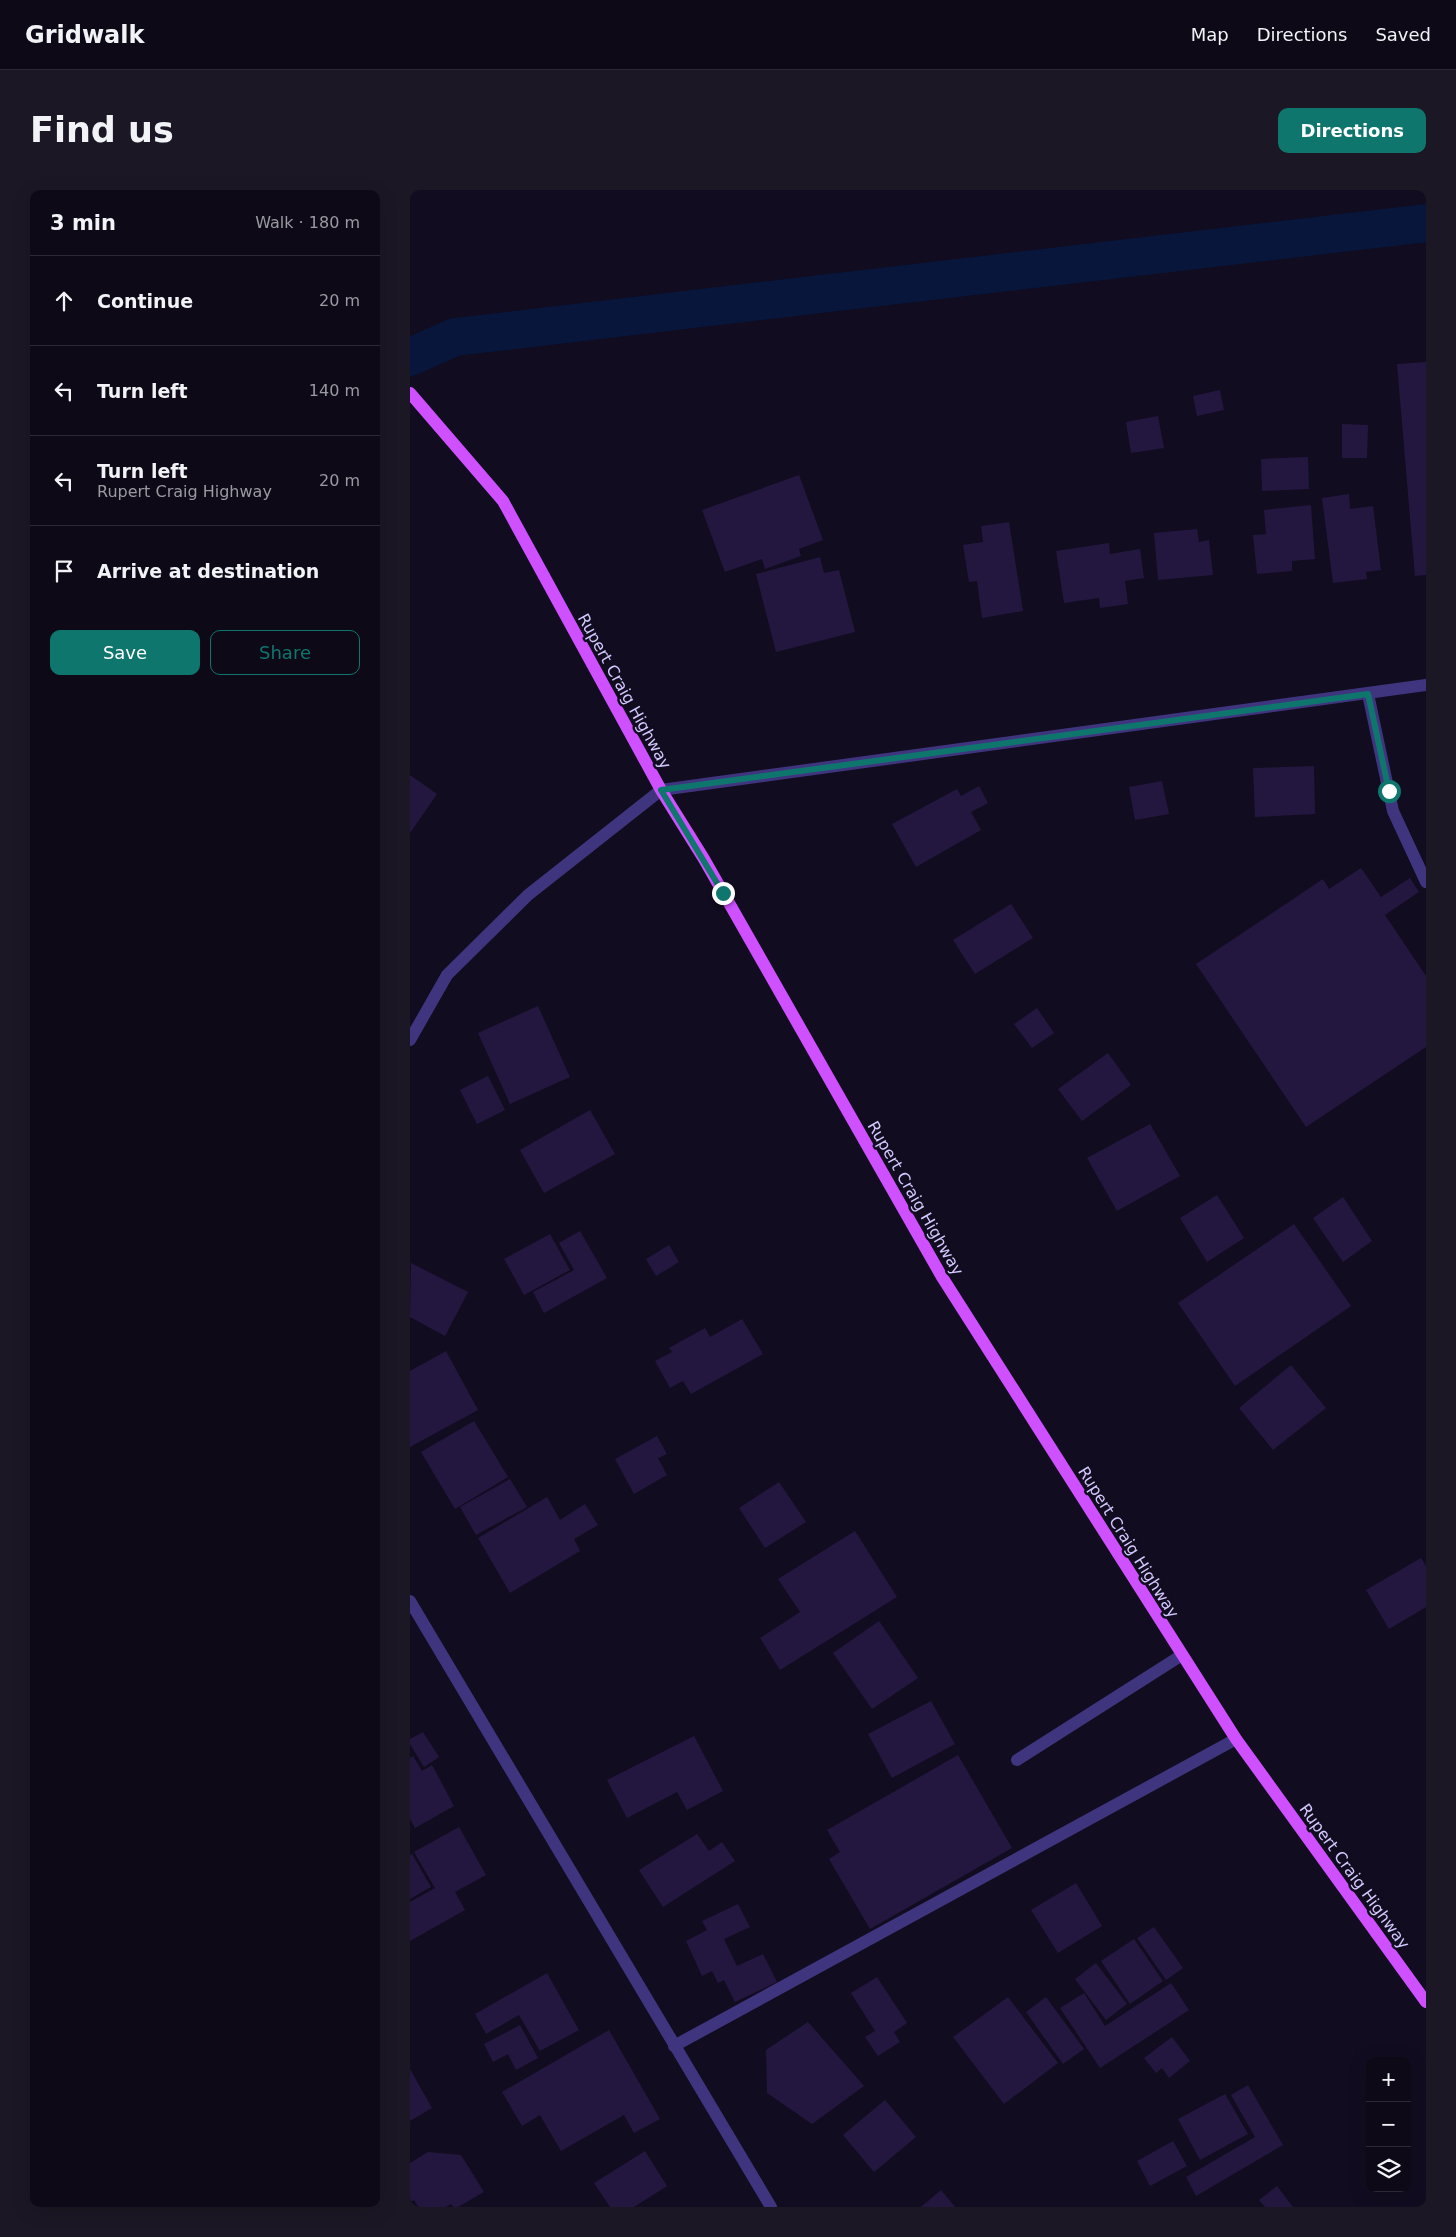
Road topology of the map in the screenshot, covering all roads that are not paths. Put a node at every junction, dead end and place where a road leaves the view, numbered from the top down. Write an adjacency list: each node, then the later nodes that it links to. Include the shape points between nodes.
1 (413, 397): 4 (main road, Rupert Craig Highway, via 503,501)
2 (1426, 685): 3 (street)
3 (1368, 694): 4 (street); 5 (street, via 1394,811)
4 (661, 790): 6 (street, via 528,896 461,962 447,976); 8 (main road, Rupert Craig Highway, via 704,859 942,1277)
5 (1426, 882)
6 (410, 1040)
7 (410, 1601): 12 (street)
8 (1182, 1655): 9 (main road, Rupert Craig Highway); 10 (street)
9 (1236, 1739): 11 (main road, Rupert Craig Highway); 12 (street)
10 (1017, 1760)
11 (1426, 2002)
12 (674, 2046): 13 (street)
13 (771, 2207)

